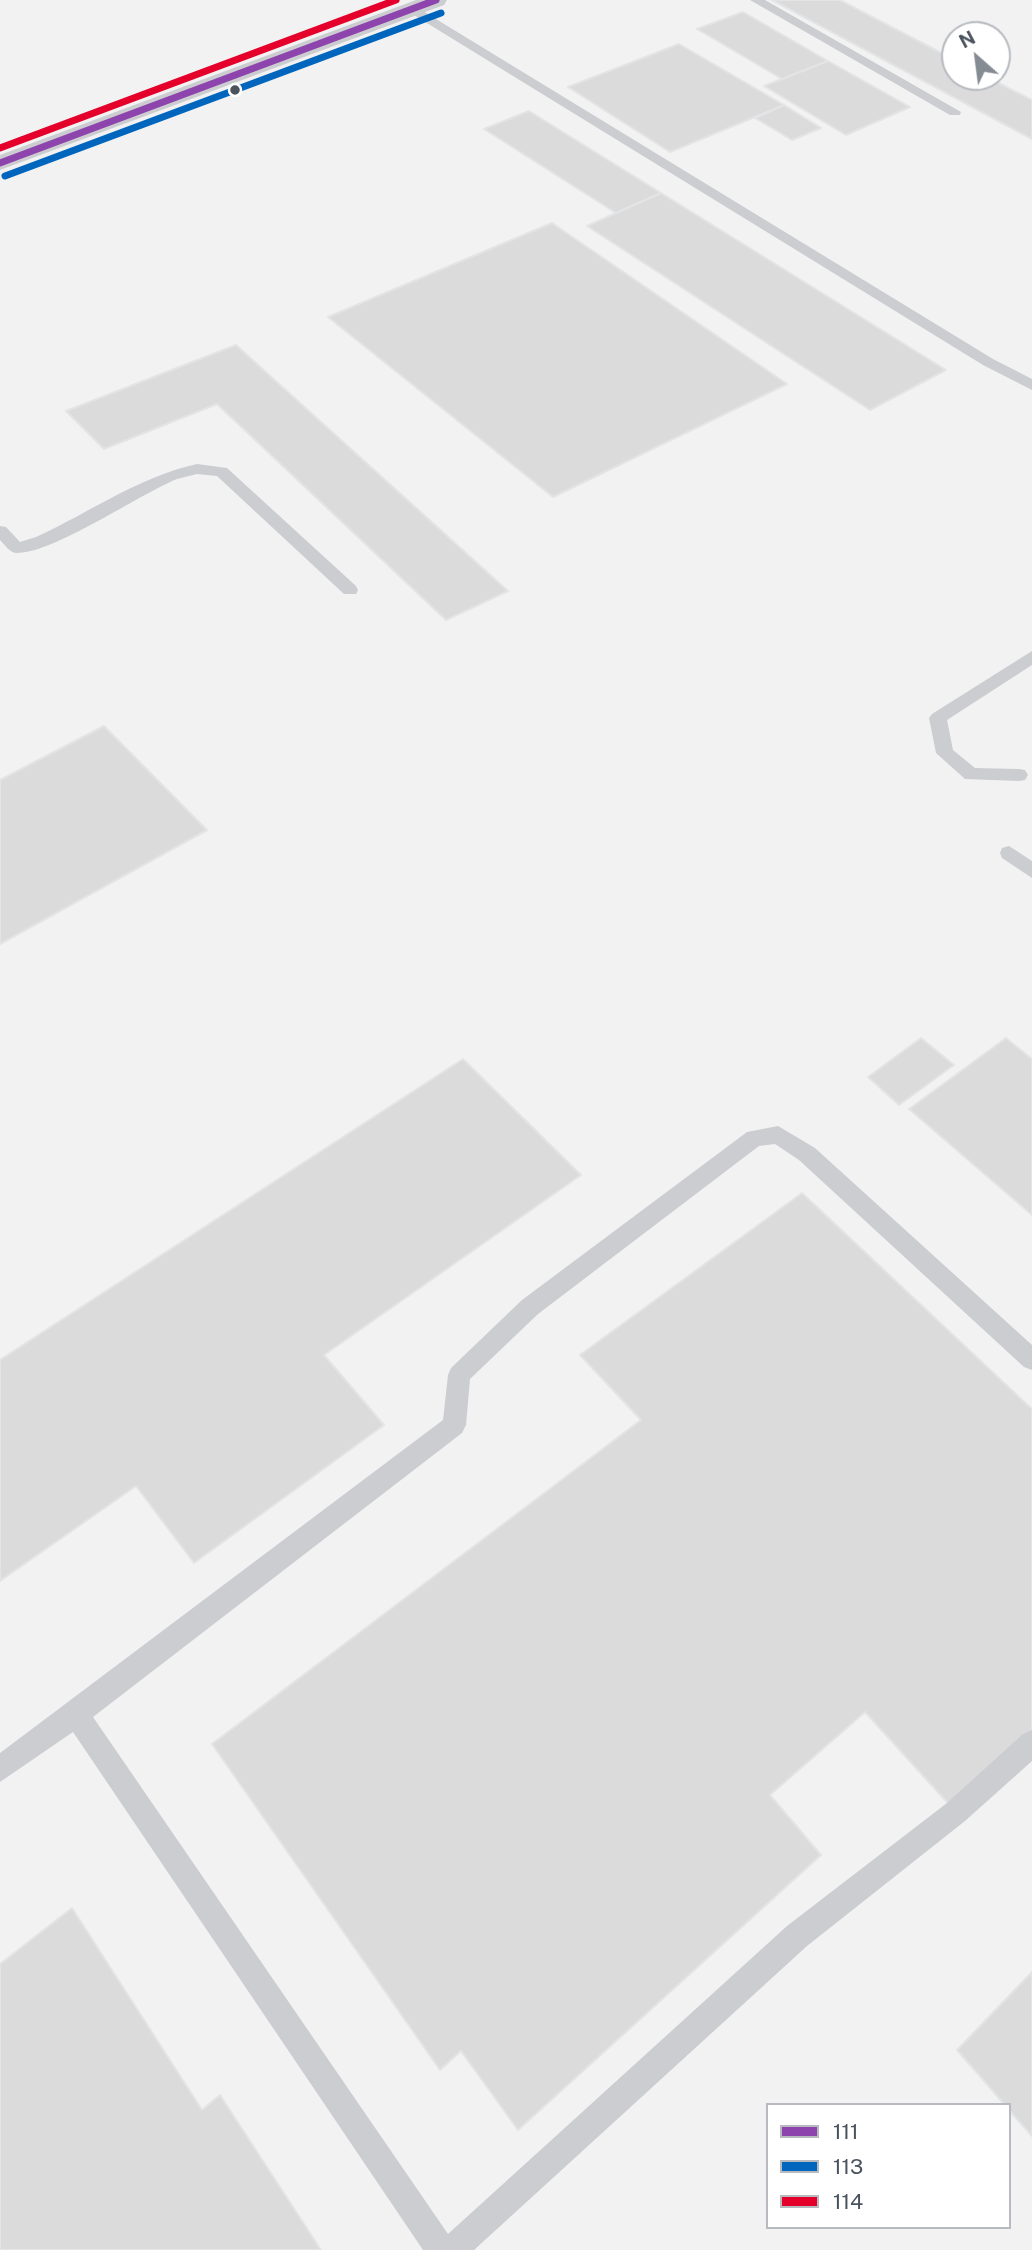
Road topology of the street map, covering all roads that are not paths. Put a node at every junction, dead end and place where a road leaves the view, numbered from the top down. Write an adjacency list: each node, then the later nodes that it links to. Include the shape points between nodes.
1 (436, 0): 3 (street)
2 (755, 0): 4 (lane)
3 (413, 9): 5 (street); 6 (lane)
4 (955, 112)
5 (0, 163)
6 (1032, 385)
7 (0, 531): 8 (lane, via 17,548 36,544 152,483 209,468 221,471)
8 (350, 590)
9 (1032, 657): 10 (lane, via 938,718 945,753 971,774)
10 (1019, 775)
11 (1009, 853): 12 (lane)
12 (1032, 871)
13 (1032, 1360): 14 (lane, via 807,1154 778,1135 754,1138 530,1307 459,1375 454,1425)
14 (76, 1714): 16 (lane); 17 (lane)
15 (1032, 1743): 18 (lane, via 956,1812 797,1936)
16 (0, 1769)
17 (441, 2250)
18 (452, 2250)

